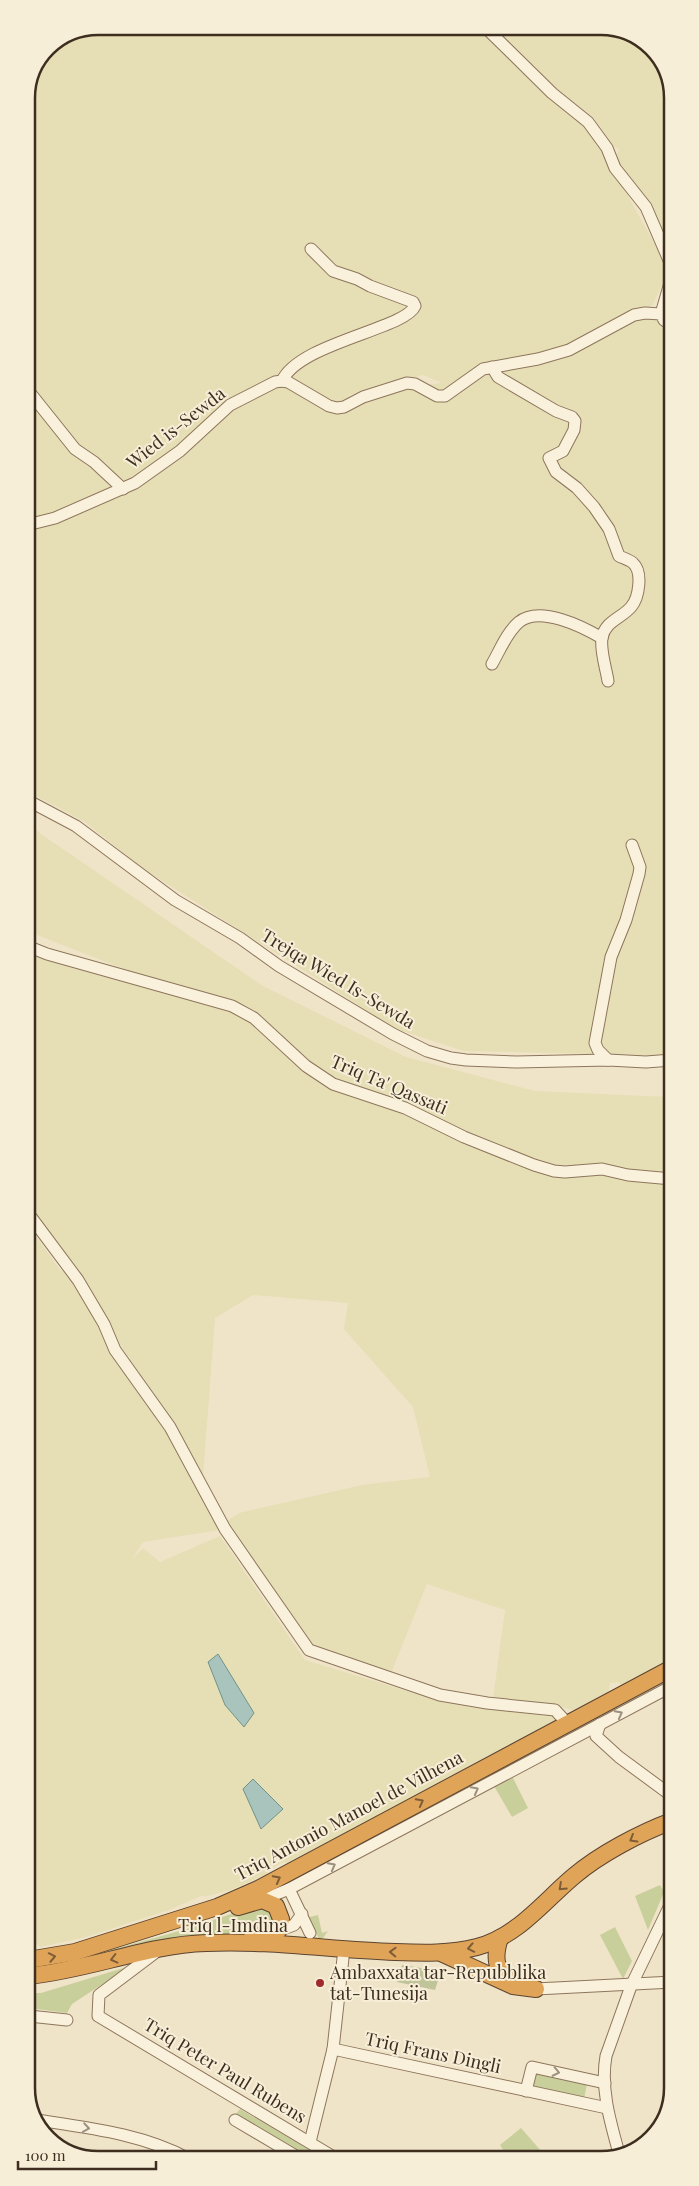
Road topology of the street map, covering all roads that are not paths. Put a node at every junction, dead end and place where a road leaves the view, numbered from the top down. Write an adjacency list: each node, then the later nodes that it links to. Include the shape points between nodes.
1 (493, 35): 3 (street, via 552,93 588,122 607,148 614,168 646,207)
2 (311, 249): 8 (street, Wied is-Sewda, via 333,271 357,278 413,302 415,306 413,311 394,321 335,343 313,355 287,372)
3 (664, 249)
4 (664, 304): 5 (street)
5 (661, 314): 6 (street); 7 (street, via 634,315 569,350)
6 (664, 320)
7 (492, 367): 8 (street, via 477,372 445,396 407,384 337,408); 12 (street, via 498,377 575,421 563,451 549,458 552,466 587,498 609,529 619,556 633,562 636,567 639,578 636,600 631,608 610,623)
8 (282, 381): 10 (street, Wied is-Sewda, via 230,405 152,473)
9 (35, 399): 10 (street, via 75,449)
10 (123, 489): 11 (street, Wied is-Sewda, via 55,518)
11 (35, 523)
12 (602, 638): 13 (street, via 568,621 531,616 512,629); 14 (street)
13 (492, 664)
14 (608, 680)
15 (35, 804): 18 (street, Trejqa Wied Is-Sewda, via 88,834 184,906 415,1046 466,1060)
16 (632, 845): 18 (street, via 640,867 639,874 612,957 595,1043)
17 (35, 949): 20 (street, Triq Ta' Qassati, via 232,1006 254,1018 306,1066 333,1084 405,1108 464,1137 544,1169 565,1172 602,1169)
18 (608, 1060): 19 (street, Trejqa Wied Is-Sewda)
19 (664, 1061)
20 (664, 1178)
21 (35, 1222): 24 (street, via 78,1280 115,1350 170,1427 225,1529 309,1650 440,1695 555,1710)
22 (664, 1672): 24 (highway, Triq Antonio Manoel de Vilhena)
23 (664, 1690): 25 (street, one-way to 23)
24 (567, 1723): 36 (highway, Triq Antonio Manoel de Vilhena, one-way to 24, via 217,1907 258,1888)
25 (600, 1724): 26 (street, via 596,1736); 28 (street, one-way to 25)
26 (664, 1790)
27 (664, 1824): 34 (highway, one-way to 34, via 645,1832 575,1875 519,1927)
28 (289, 1890): 29 (street); 30 (street)
29 (262, 1900): 32 (highway, via 276,1906 281,1919); 36 (highway, via 200,1922 118,1945)
30 (302, 1914): 32 (street, via 294,1926); 33 (street)
31 (664, 1915): 42 (street)
32 (278, 1931): 35 (highway, via 266,1936 203,1940)
33 (310, 1933)
34 (500, 1938): 38 (highway, one-way to 38); 43 (highway, via 495,1952 499,1970 506,1978)
35 (166, 1947): 37 (highway, Triq l-Imdina, via 254,1943); 40 (highway, Triq l-Imdina, one-way to 40, via 56,1974); 52 (street, Triq Peter Paul Rubens, via 99,1995 98,2016)
36 (75, 1952): 39 (highway, Triq Antonio Manoel de Vilhena, one-way to 36)
37 (343, 1953): 38 (highway, Triq l-Imdina, one-way to 37); 46 (street)
38 (441, 1953): 43 (highway, via 513,1986)
39 (35, 1959)
40 (35, 1976)
41 (664, 1983): 42 (street)
42 (631, 1986): 43 (street); 47 (street, via 606,2056)
43 (536, 1989)
44 (35, 2017): 45 (street)
45 (67, 2020)
46 (333, 2049): 48 (street, Triq Frans Dingli); 52 (street)
47 (605, 2083): 48 (street, one-way to 47, via 532,2067); 49 (street)
48 (526, 2091): 49 (street, Triq Frans Dingli)
49 (607, 2108): 53 (street)
50 (235, 2120): 55 (street)
51 (45, 2121): 54 (street, one-way to 54, via 119,2133)
52 (310, 2142): 56 (street, Triq Peter Paul Rubens)
53 (618, 2149)
54 (173, 2151)
55 (287, 2151)
56 (325, 2151)

